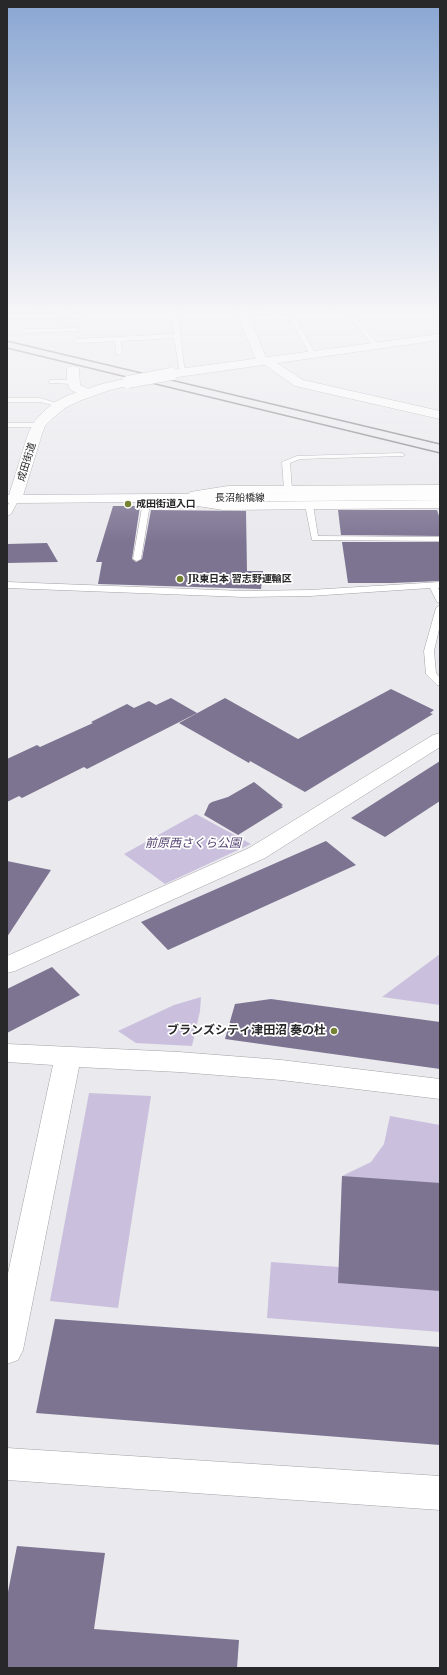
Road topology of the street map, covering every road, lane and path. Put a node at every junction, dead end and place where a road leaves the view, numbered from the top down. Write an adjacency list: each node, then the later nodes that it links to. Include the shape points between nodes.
1 (75, 386): 4 (street)
2 (112, 386): 4 (main road, 成田街道, bridge)
3 (313, 386): 7 (street)
4 (87, 393): 6 (main road, 成田街道)
5 (7, 400): 6 (lane, via 40,400)
6 (60, 405): 9 (main road, 成田街道)
7 (440, 414)
8 (7, 425): 9 (lane)
9 (39, 425): 16 (main road, 成田街道)
10 (401, 455): 12 (lane, via 298,457 286,462)
11 (440, 488): 12 (street)
12 (288, 489): 15 (street, via 228,490)
13 (440, 496): 15 (main road, 長沼船橋線)
14 (147, 498): 15 (main road, 長沼船橋線); 16 (main road, 長沼船橋線); 21 (lane)
15 (172, 498): 18 (street, via 223,506)
16 (11, 499): 19 (lane)
17 (440, 504): 18 (street)
18 (309, 505): 20 (lane, via 315,538)
19 (7, 514)
20 (440, 539)
21 (137, 559)
22 (7, 585): 23 (lane, via 244,594)
23 (436, 586): 24 (lane)
24 (440, 600)
25 (440, 608): 26 (lane, via 429,651 431,674)
26 (440, 683)
27 (440, 739): 28 (street, via 257,853)
28 (7, 965)
29 (7, 1053): 30 (street)
30 (68, 1057): 31 (street, via 281,1070); 32 (street)
31 (440, 1089)
32 (7, 1350)
33 (7, 1464): 34 (street)
34 (440, 1493)

